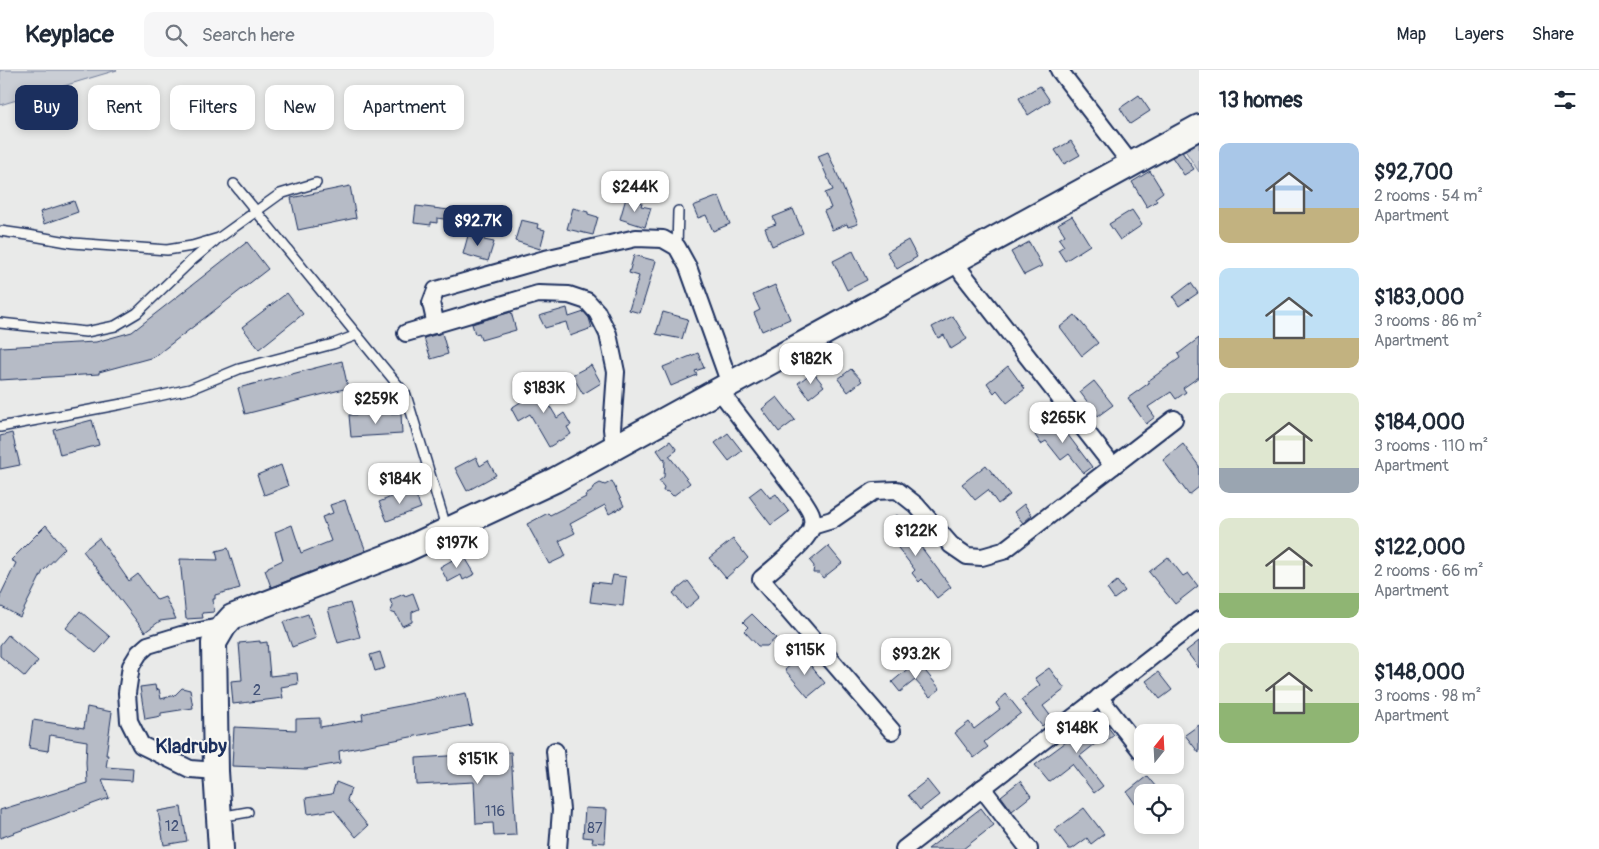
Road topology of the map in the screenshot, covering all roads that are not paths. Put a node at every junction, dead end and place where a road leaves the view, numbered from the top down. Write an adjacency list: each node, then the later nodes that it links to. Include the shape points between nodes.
1 (1059, 70): 3 (street)
2 (1199, 127): 3 (street)
3 (1131, 164): 11 (street)
4 (316, 183): 7 (lane, via 280,194)
5 (234, 184): 7 (lane)
6 (678, 211): 10 (lane)
7 (256, 212): 9 (lane); 15 (lane)
8 (0, 231): 9 (lane, via 83,244 167,250)
9 (219, 238): 12 (lane, via 190,261 137,313 116,326 86,332)
10 (676, 247): 13 (street, via 663,239 636,238 545,259 436,290 431,303); 16 (street, via 688,267)
11 (955, 261): 16 (street); 20 (street)
12 (0, 323)
13 (436, 324): 14 (street); 19 (street, via 538,294 569,295 586,301 597,312 608,334 616,372)
14 (406, 333)
15 (357, 335): 18 (lane, via 239,369 190,389); 22 (lane, via 406,395)
16 (725, 387): 19 (street); 21 (street, via 812,514)
17 (1174, 419): 20 (street)
18 (0, 427)
19 (614, 448): 22 (street, via 555,480)
20 (1114, 466): 21 (street, via 1003,551 982,557 967,556 951,545 916,505 897,490 874,491 832,520)
21 (812, 526): 26 (street, via 806,538 761,579)
22 (447, 530): 24 (street, via 405,550 232,617)
23 (1199, 620): 25 (street)
24 (224, 626): 29 (street, via 214,643); 29 (street, via 148,645 131,666 127,692 129,721 142,745 190,769)
25 (1099, 697): 27 (street); 30 (street)
26 (892, 731)
27 (1134, 742)
28 (555, 751): 34 (street, via 561,810)
29 (216, 771): 32 (street)
30 (982, 788): 35 (street); 36 (street)
31 (248, 812): 32 (lane)
32 (219, 817): 33 (street)
33 (219, 848)
34 (558, 849)
35 (904, 849)
36 (1029, 849)

